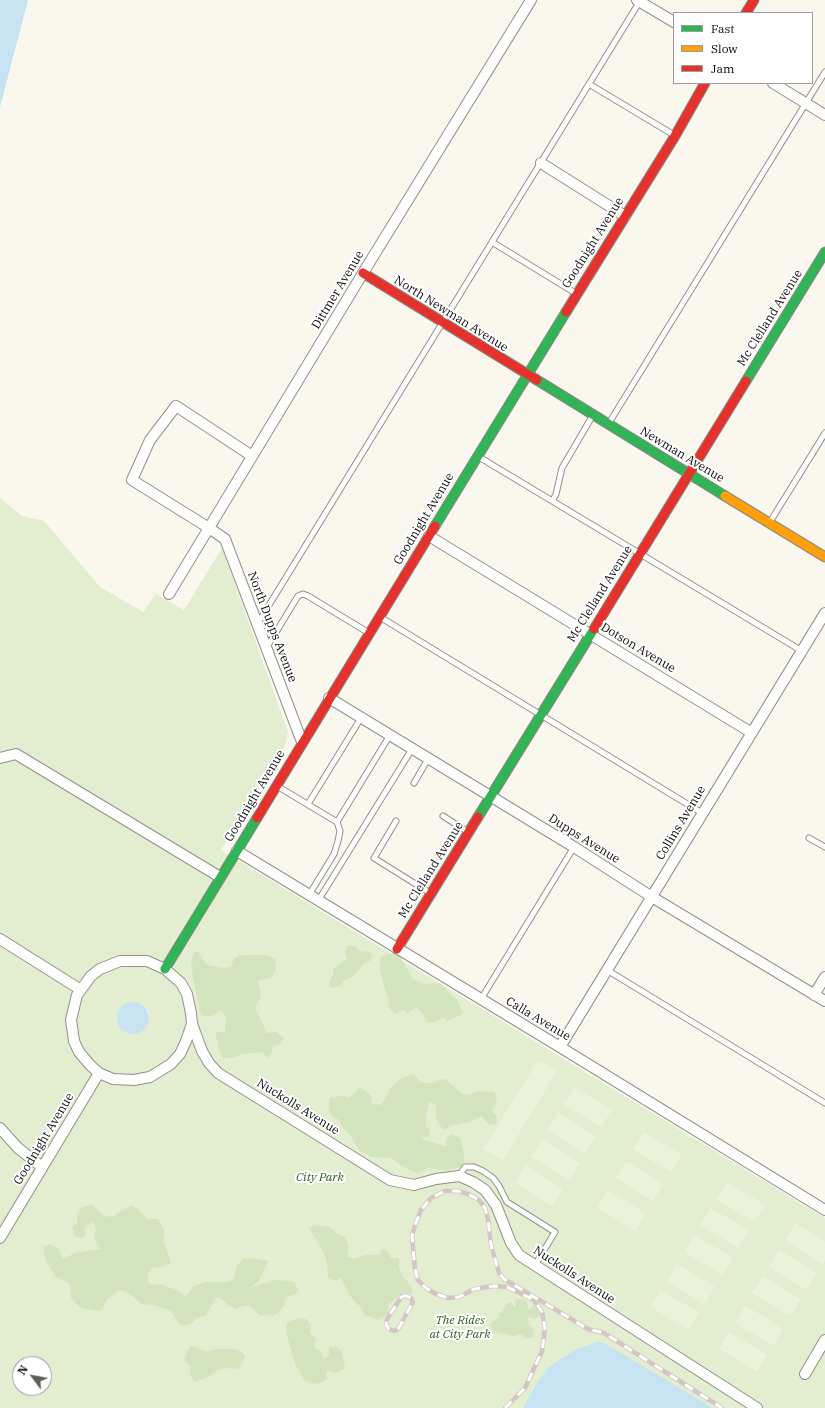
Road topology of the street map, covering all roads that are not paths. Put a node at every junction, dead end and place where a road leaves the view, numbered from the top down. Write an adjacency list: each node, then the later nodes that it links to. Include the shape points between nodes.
1 (531, 0): 17 (street, Dittmer Avenue)
2 (754, 0): 4 (street)
3 (639, 1): 5 (street); 7 (lane)
4 (747, 12)
5 (673, 21)
6 (825, 72): 10 (lane)
7 (589, 84): 12 (lane); 13 (lane)
8 (704, 84): 12 (street, Goodnight Avenue)
9 (775, 84): 10 (street)
10 (806, 103): 11 (street); 22 (lane)
11 (825, 115)
12 (674, 136): 14 (street, Goodnight Avenue)
13 (541, 163): 14 (street); 15 (lane)
14 (625, 216): 18 (street, Goodnight Avenue)
15 (492, 242): 18 (lane); 19 (lane)
16 (825, 252): 26 (street, Mc Clelland Avenue)
17 (362, 273): 19 (street, North Newman Avenue); 24 (street, Dittmer Avenue)
18 (577, 294): 20 (street, Goodnight Avenue)
19 (442, 323): 20 (street, North Newman Avenue); 36 (lane)
20 (527, 375): 21 (street, Newman Avenue); 25 (street, Goodnight Avenue)
21 (593, 415): 22 (street, Newman Avenue); 27 (lane, via 562,468)
22 (608, 424): 26 (street, Newman Avenue)
23 (825, 432): 28 (lane)
24 (252, 456): 29 (street, Dittmer Avenue); 29 (street, North Dupps Avenue, via 176,406 150,440 132,480)
25 (478, 456): 27 (lane); 30 (street, Goodnight Avenue)
26 (689, 473): 28 (street, Newman Avenue); 31 (street, Mc Clelland Avenue)
27 (553, 500): 31 (lane)
28 (769, 523): 32 (street, Newman Avenue)
29 (209, 528): 33 (street, Dittmer Avenue); 36 (street, North Dupps Avenue, via 225,540)
30 (430, 536): 35 (street, Goodnight Avenue); 38 (street, Dotson Avenue)
31 (640, 553): 38 (street, Mc Clelland Avenue); 40 (lane)
32 (825, 557)
33 (169, 594)
34 (825, 613): 40 (street, Collins Avenue)
35 (379, 617): 37 (street, Goodnight Avenue); 42 (lane)
36 (257, 624): 39 (street, North Dupps Avenue)
37 (369, 633): 39 (lane, via 308,596 300,594); 41 (street, Goodnight Avenue)
38 (590, 634): 42 (street, Mc Clelland Avenue); 44 (street, Dotson Avenue)
39 (266, 648): 46 (street, North Dupps Avenue)
40 (802, 651): 44 (street, Collins Avenue)
41 (329, 698): 43 (street, Dupps Avenue); 46 (street, Goodnight Avenue)
42 (541, 714): 52 (street, Mc Clelland Avenue); 54 (lane)
43 (361, 718): 45 (street, Dupps Avenue); 53 (lane)
44 (752, 733): 54 (street, Collins Avenue)
45 (390, 735): 47 (street, Dupps Avenue); 57 (lane)
46 (302, 742): 51 (street, Goodnight Avenue)
47 (412, 748): 49 (street, Dupps Avenue); 64 (lane)
48 (0, 758): 65 (street, via 16,754)
49 (428, 759): 50 (lane); 52 (street, Dupps Avenue)
50 (414, 783)
51 (276, 785): 53 (lane); 62 (street, Goodnight Avenue)
52 (490, 797): 58 (street, Mc Clelland Avenue); 60 (street, Dupps Avenue)
53 (308, 804): 57 (lane)
54 (702, 813): 68 (street, Collins Avenue)
55 (443, 816): 58 (lane)
56 (396, 821): 66 (lane, via 374,858)
57 (337, 822): 63 (lane, via 340,831)
58 (468, 832): 66 (street, Mc Clelland Avenue)
59 (809, 838): 61 (lane)
60 (574, 847): 68 (street, Dupps Avenue); 77 (lane)
61 (825, 847)
62 (237, 851): 65 (street, Goodnight Avenue); 67 (street, Calla Avenue)
63 (334, 854): 64 (lane); 67 (lane)
64 (343, 860): 69 (lane)
65 (220, 877): 72 (street, Goodnight Avenue)
66 (431, 894): 71 (street, Mc Clelland Avenue)
67 (309, 895): 69 (street, Calla Avenue)
68 (652, 897): 73 (street, Collins Avenue); 76 (street, Dupps Avenue)
69 (318, 901): 71 (street, Calla Avenue)
70 (0, 939): 75 (street)
71 (397, 949): 77 (street, Calla Avenue)
72 (165, 969): 75 (street, via 147,961 120,961 100,969); 79 (street, via 181,983 187,994)
73 (607, 970): 80 (street, Collins Avenue); 82 (lane)
74 (825, 977): 76 (street)
75 (81, 990): 81 (street, via 77,995 71,1020 74,1041 79,1052)
76 (814, 995): 78 (street, Dupps Avenue)
77 (481, 999): 80 (street, Calla Avenue)
78 (825, 1001)
79 (192, 1024): 81 (street, via 180,1054 171,1064 150,1077 134,1080 113,1079); 85 (street, Nuckolls Avenue, via 202,1051 218,1073 390,1180 414,1185)
80 (560, 1047): 86 (street, Calla Avenue)
81 (99, 1073): 84 (street, Goodnight Avenue)
82 (825, 1103)
83 (0, 1128): 84 (street, via 18,1148)
84 (42, 1168): 87 (street, Goodnight Avenue)
85 (459, 1176): 88 (street, Nuckolls Avenue, via 485,1190 496,1205 511,1243 519,1255); 88 (lane, via 465,1167 483,1171 493,1178 507,1202 555,1232)
86 (825, 1210)
87 (0, 1238)
88 (535, 1265): 91 (street, Nuckolls Avenue)
89 (825, 1340): 90 (street)
90 (805, 1374)
91 (757, 1408)

